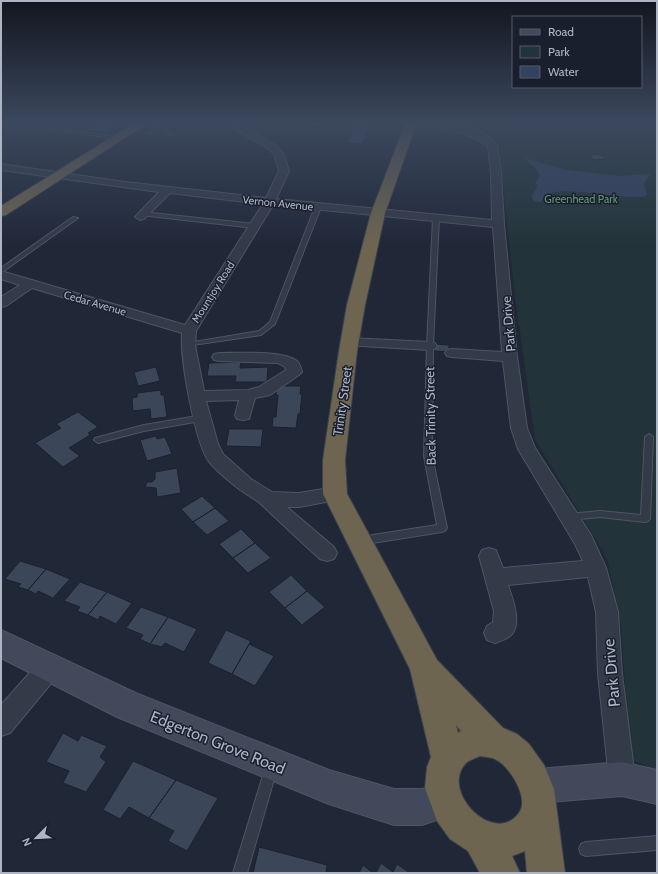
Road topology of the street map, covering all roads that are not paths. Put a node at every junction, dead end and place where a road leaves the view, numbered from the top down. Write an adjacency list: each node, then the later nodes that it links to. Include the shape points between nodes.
1 (8, 163): 6 (street, Vernon Avenue)
2 (78, 163): 6 (highway)
3 (281, 163): 8 (street, Mountjoy Road, via 284,171)
4 (396, 163): 11 (highway, Trinity Street)
5 (494, 163): 15 (street, Park Drive)
6 (57, 176): 7 (street, Vernon Avenue); 10 (highway)
7 (167, 190): 8 (street, Vernon Avenue); 12 (street)
8 (269, 202): 9 (street, Vernon Avenue); 16 (street, Mountjoy Road)
9 (318, 207): 11 (street, Vernon Avenue); 21 (lane, via 273,323 261,333)
10 (1, 212)
11 (378, 213): 14 (street, Vernon Avenue); 22 (highway, Trinity Street)
12 (141, 215): 16 (lane)
13 (75, 218): 17 (lane)
14 (436, 218): 15 (street, Vernon Avenue); 23 (lane, Back Trinity Street)
15 (498, 224): 26 (street, Park Drive)
16 (255, 226): 21 (street, Mountjoy Road)
17 (1, 271)
18 (1, 275): 19 (street, Cedar Avenue)
19 (30, 284): 20 (street); 21 (street, Cedar Avenue)
20 (1, 303)
21 (189, 338): 28 (street)
22 (350, 342): 23 (street); 33 (highway, Trinity Street, via 334,460)
23 (430, 346): 36 (lane, Back Trinity Street, via 428,456 442,528)
24 (452, 354): 26 (street)
25 (219, 357): 27 (street, via 280,359 292,364 294,372 264,390)
26 (510, 357): 35 (street, Park Drive, via 519,428 527,449)
27 (248, 395): 28 (street); 29 (street)
28 (197, 396): 30 (street)
29 (243, 415)
30 (203, 418): 32 (lane, via 144,428); 34 (street, via 209,444 216,458 245,484)
31 (648, 437): 35 (lane, via 645,519 600,514)
32 (98, 440)
33 (335, 494): 34 (street, via 298,500); 36 (highway, Trinity Street)
34 (268, 499): 37 (street)
35 (568, 517): 39 (street, Park Drive, via 584,541)
36 (360, 541): 44 (highway, Trinity Street)
37 (327, 554)
38 (489, 556): 40 (street)
39 (596, 568): 40 (street); 49 (street, Park Drive, via 607,612 610,674)
40 (495, 577): 41 (street, via 505,611 504,627)
41 (495, 633)
42 (1, 643): 43 (street, Edgerton Grove Road)
43 (50, 667): 45 (street); 48 (street, Edgerton Grove Road, via 128,706)
44 (425, 667): 46 (highway, Trinity Street); 47 (highway, Trinity Street)
45 (1, 724)
46 (492, 741): 47 (highway, via 479,740 467,743 456,749); 51 (highway, via 507,747 520,757 530,770)
47 (448, 758): 52 (highway, via 443,771 442,785)
48 (272, 764): 52 (street, Edgerton Grove Road, via 329,787 394,807 422,807); 56 (lane)
49 (622, 779): 50 (street); 51 (street)
50 (657, 786)
51 (537, 797): 53 (highway, via 533,822 524,833 511,840 496,842); 58 (highway)
52 (445, 800): 53 (highway, via 453,817 465,830)
53 (481, 839): 57 (highway)
54 (657, 843): 55 (lane)
55 (586, 849)
56 (240, 873)
57 (501, 873)
58 (546, 873)

